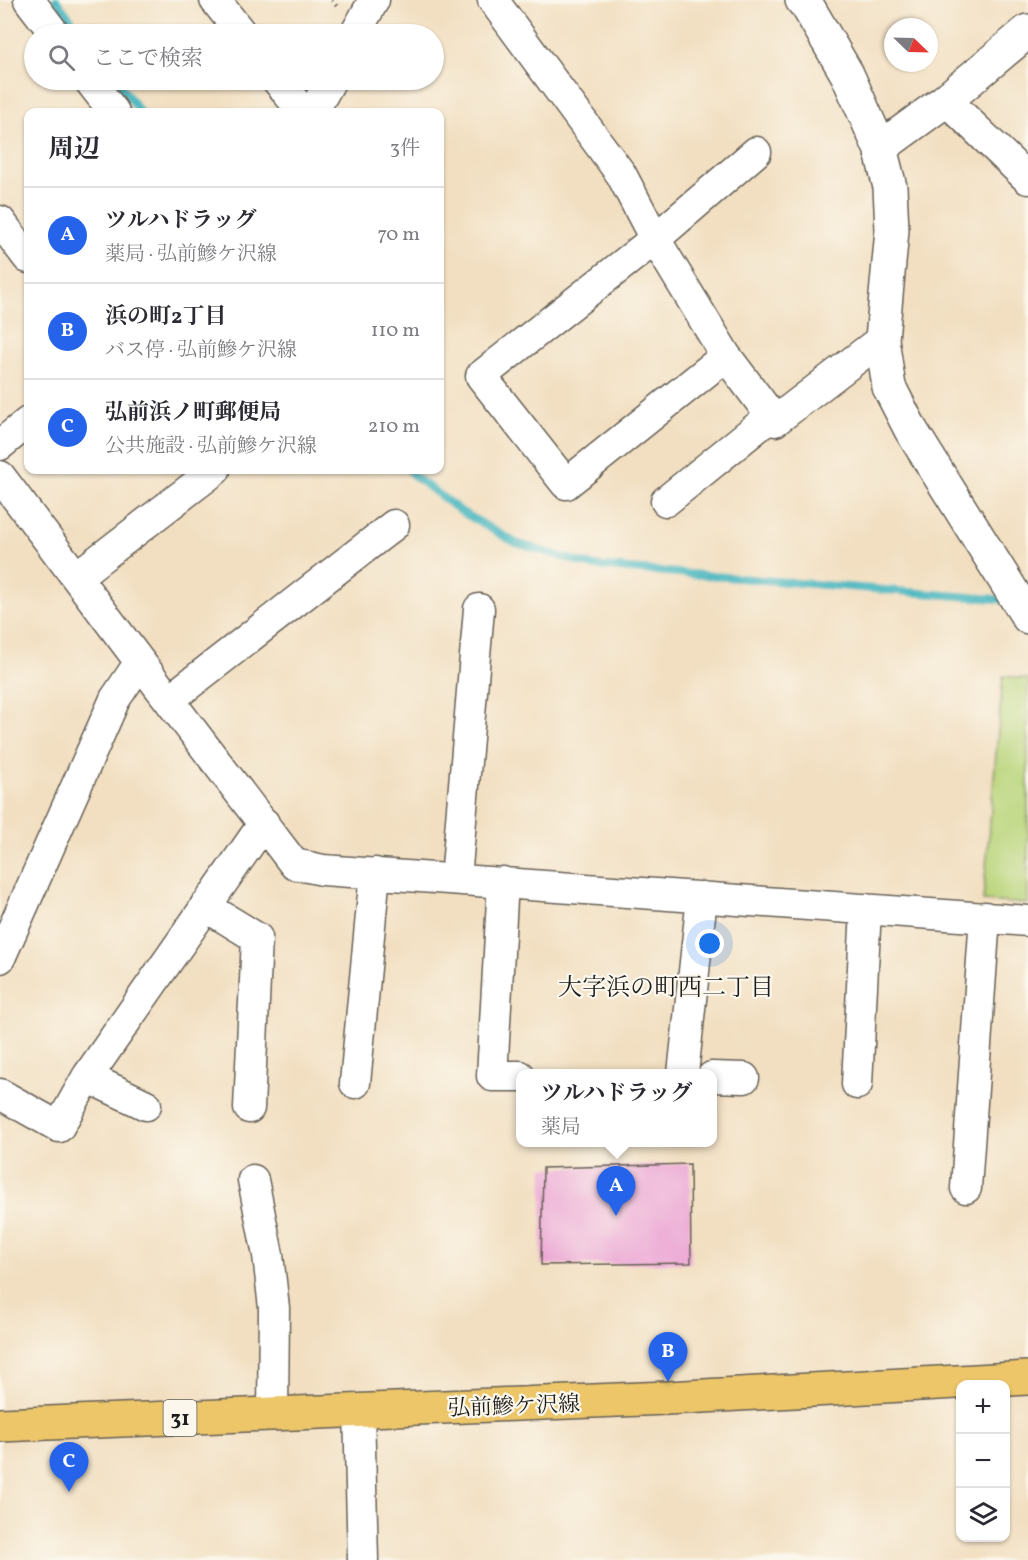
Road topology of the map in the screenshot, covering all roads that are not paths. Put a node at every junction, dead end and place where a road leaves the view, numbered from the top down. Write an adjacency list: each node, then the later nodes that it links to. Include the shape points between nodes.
1 (29, 0): 6 (street)
2 (215, 0): 7 (street)
3 (374, 0): 8 (street)
4 (493, 0): 21 (street, via 621,174)
5 (802, 0): 17 (street, via 847,74)
6 (47, 24)
7 (234, 24)
8 (361, 24)
9 (1028, 31): 13 (street)
10 (97, 90): 14 (street)
11 (285, 90): 15 (street)
12 (325, 90): 16 (street)
13 (946, 100): 17 (street); 19 (street)
14 (111, 108)
15 (300, 108)
16 (315, 108)
17 (880, 148): 23 (street, via 890,187 892,230)
18 (756, 152): 21 (street)
19 (1028, 179)
20 (0, 222): 22 (street)
21 (655, 238): 24 (street); 24 (street, via 481,376 566,484)
22 (24, 253)
23 (882, 339): 25 (street, via 775,421); 33 (street, via 889,387 911,430)
24 (726, 356): 25 (street)
25 (771, 416): 30 (street)
26 (24, 425): 27 (street)
27 (0, 445)
28 (210, 474): 32 (street)
29 (0, 476): 32 (street)
30 (666, 501)
31 (394, 525): 36 (street)
32 (76, 577): 35 (street)
33 (1020, 604)
34 (479, 609): 39 (street)
35 (140, 662): 36 (street); 46 (street, via 115,699)
36 (169, 700): 37 (street)
37 (264, 823): 38 (street, via 294,864); 42 (street)
38 (375, 873): 39 (street); 52 (street)
39 (456, 879): 40 (street)
40 (503, 882): 41 (street); 48 (street, via 492,1076)
41 (702, 897): 43 (street); 47 (street)
42 (205, 906): 49 (street); 56 (street, via 256,938)
43 (866, 909): 44 (street); 53 (street)
44 (985, 917): 45 (street); 58 (street)
45 (1028, 921)
46 (0, 958)
47 (684, 1069)
48 (516, 1076)
49 (87, 1077): 54 (street, via 58,1127); 55 (street)
50 (717, 1077): 51 (street)
51 (744, 1078)
52 (355, 1083)
53 (857, 1084)
54 (0, 1095)
55 (146, 1105)
56 (249, 1108)
57 (253, 1180): 61 (street, via 274,1308)
58 (966, 1188)
59 (1028, 1378): 60 (main road, 弘前鰺ケ沢線 / 31)
60 (359, 1411): 61 (main road, 弘前鰺ケ沢線 / 31); 63 (street)
61 (273, 1414): 62 (main road, 弘前鰺ケ沢線 / 31)
62 (0, 1425)
63 (363, 1560)

